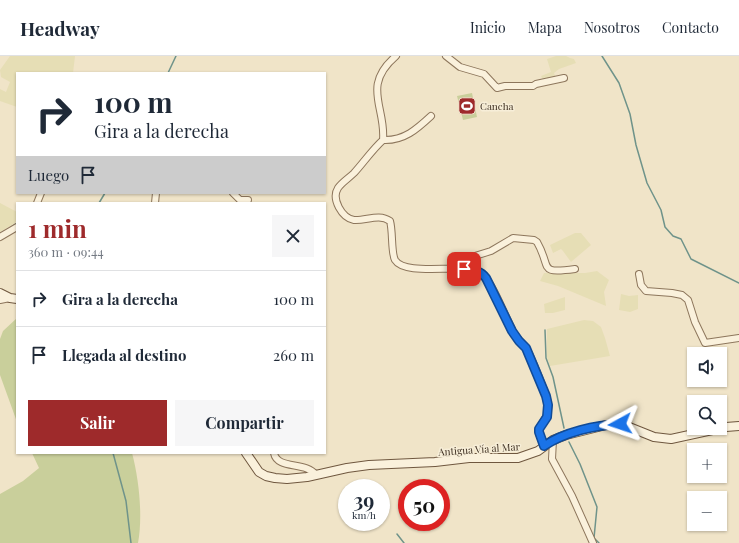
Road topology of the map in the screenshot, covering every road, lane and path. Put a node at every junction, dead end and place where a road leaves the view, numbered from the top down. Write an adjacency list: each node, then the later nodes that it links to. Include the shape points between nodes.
1 (396, 56): 5 (street, via 382,71 378,80 378,106 384,131)
2 (446, 56): 3 (street, via 460,67 484,74 498,88 533,86)
3 (564, 78)
4 (431, 116): 5 (street, via 410,134 388,141)
5 (383, 140): 10 (street, via 338,188 336,196 341,211 353,220 378,217 390,221 394,258 400,265 412,268)
6 (233, 194): 7 (street, via 240,200 248,200)
7 (247, 202)
8 (16, 228): 9 (street)
9 (0, 237)
10 (455, 269): 11 (street, via 459,261 491,251 513,238 537,242 548,269 552,271); 19 (street, via 483,273 516,336 526,348 548,405 547,417 539,429)
11 (575, 269)
12 (639, 274): 16 (street, via 641,285 646,291 682,295 688,300 705,343)
13 (0, 293): 14 (main road)
14 (13, 299): 15 (street)
15 (0, 300)
16 (739, 338)
17 (739, 426): 18 (main road, Antigua Vía al Mar, via 671,439 654,437 620,424 606,425)
18 (553, 440): 19 (main road, Antigua Vía al Mar); 23 (street, via 552,459)
19 (544, 446): 22 (main road, Antigua Vía al Mar, via 538,451 518,458 469,458 369,465)
20 (247, 454): 22 (main road, Antigua Vía al Mar, via 259,472 266,476 288,479)
21 (274, 454): 22 (street, via 279,461 308,468)
22 (316, 474)
23 (593, 543)

